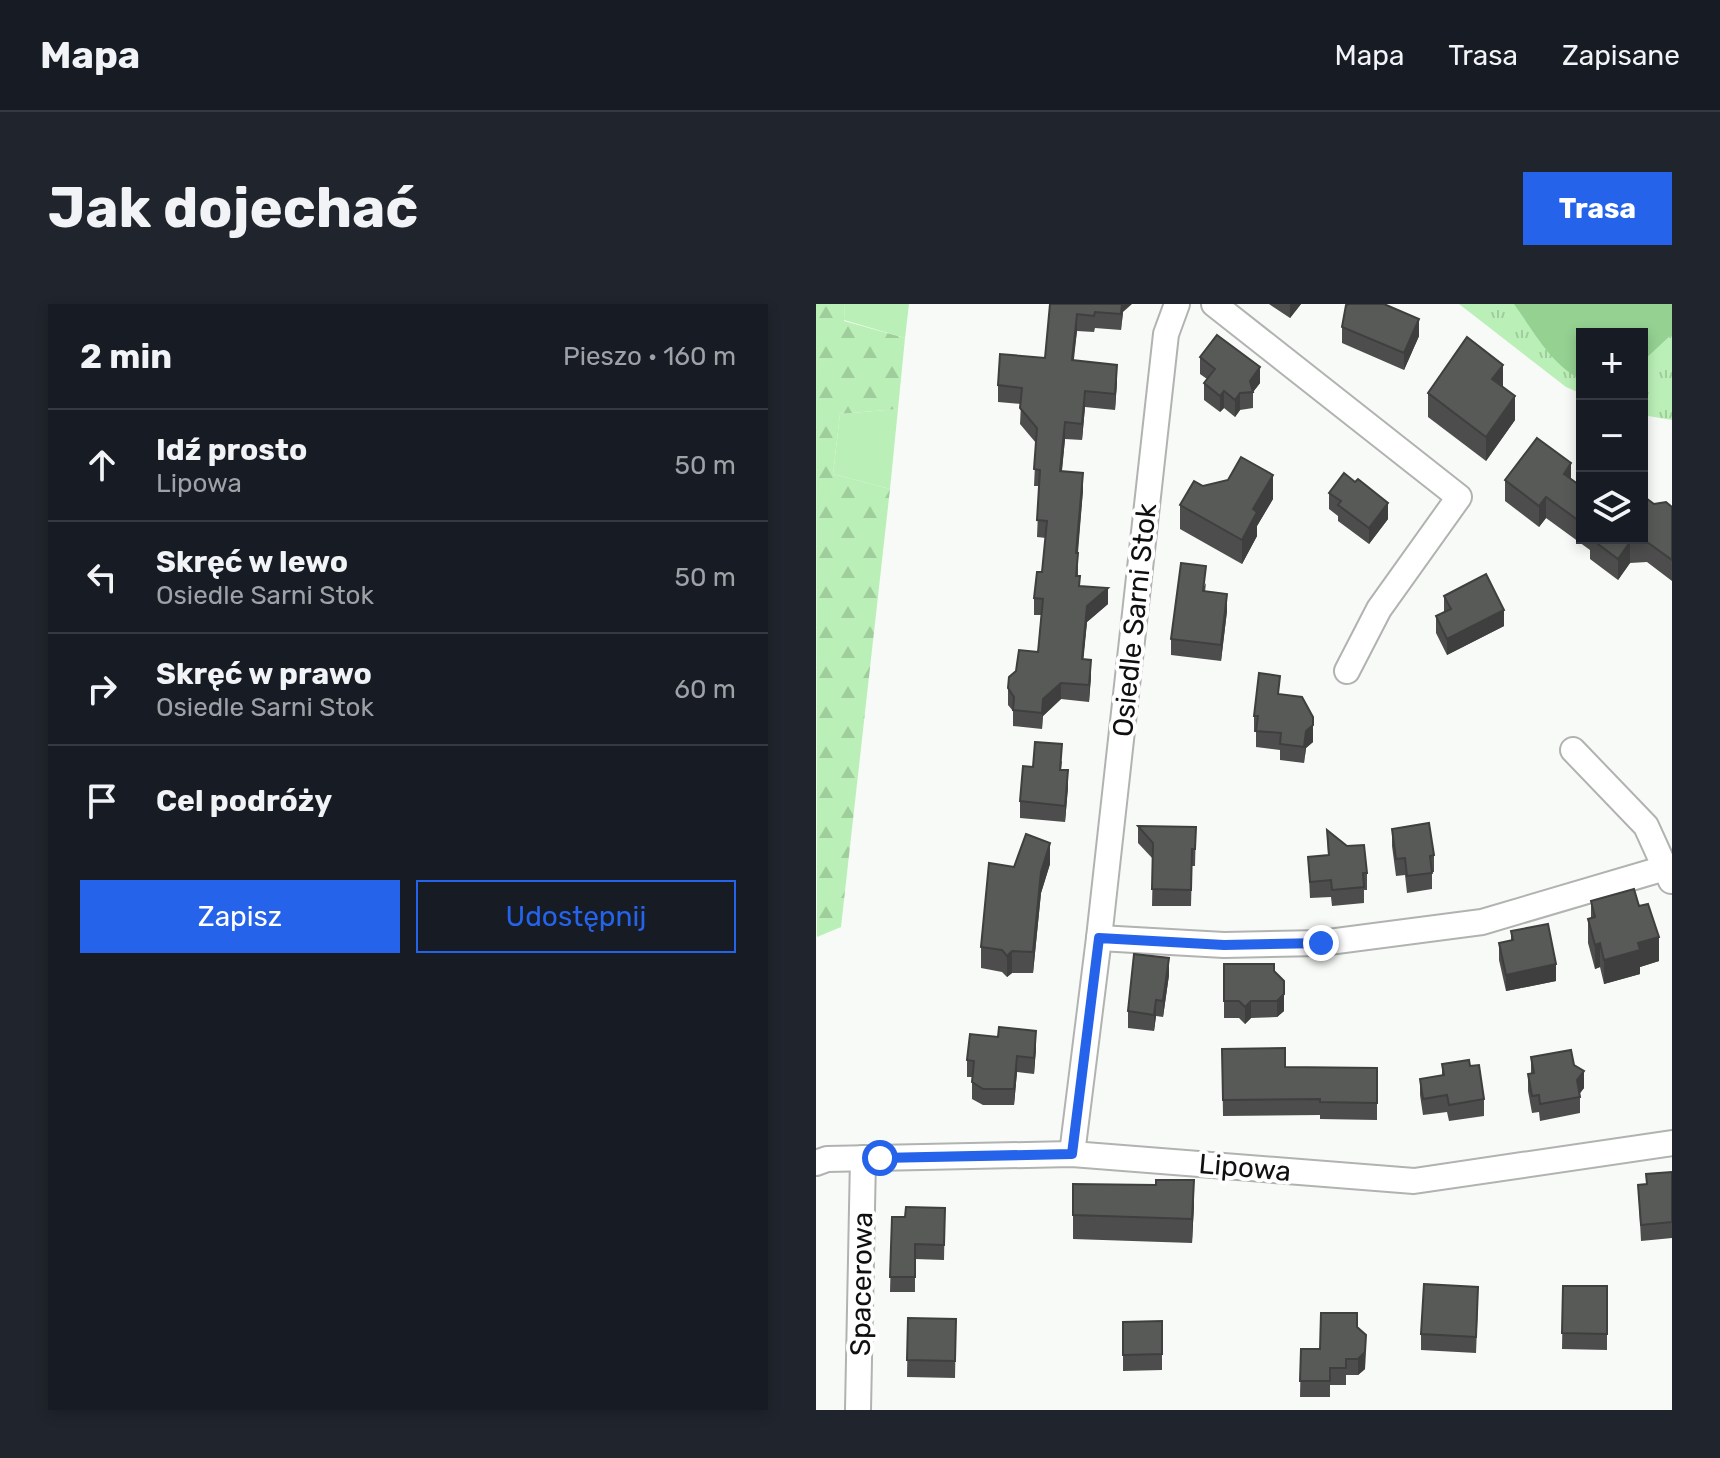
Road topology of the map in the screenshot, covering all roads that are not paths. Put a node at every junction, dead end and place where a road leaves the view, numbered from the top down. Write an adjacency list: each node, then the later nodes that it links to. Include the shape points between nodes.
1 (1177, 304): 6 (street, Osiedle Sarni Stok, via 1166,334)
2 (1214, 304): 3 (street, via 1459,497 1379,609)
3 (1347, 671)
4 (1573, 750): 5 (street, via 1646,826)
5 (1669, 875): 6 (street, via 1482,922 1336,941 1224,945)
6 (1099, 938): 8 (street, Osiedle Sarni Stok)
7 (1672, 1143): 8 (street, Lipowa, via 1414,1181)
8 (1072, 1154): 9 (street, Lipowa)
9 (863, 1158): 10 (street, Lipowa); 11 (street, Spacerowa)
10 (816, 1163)
11 (858, 1410)

